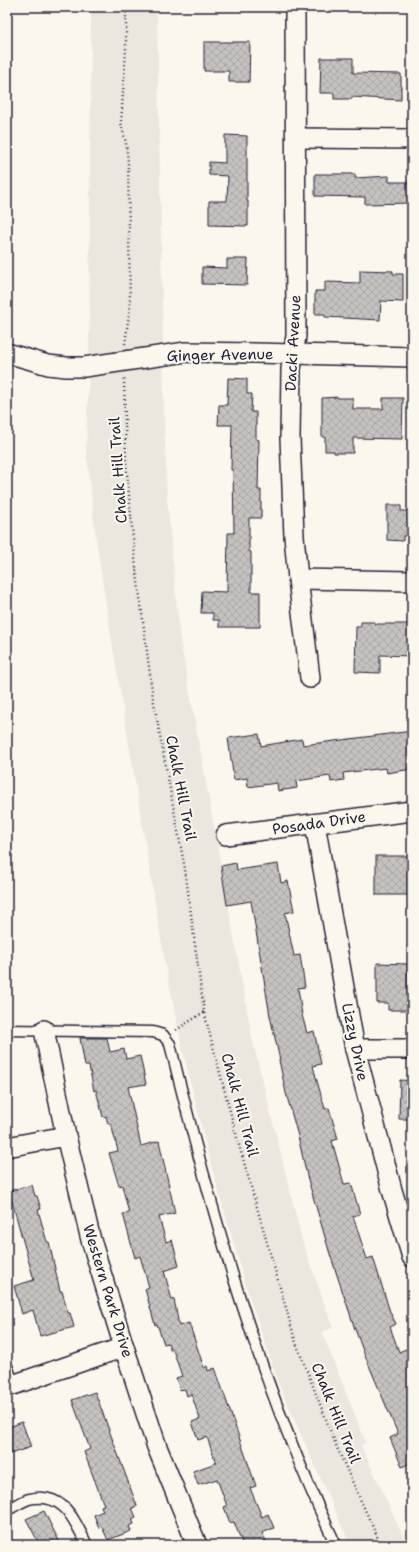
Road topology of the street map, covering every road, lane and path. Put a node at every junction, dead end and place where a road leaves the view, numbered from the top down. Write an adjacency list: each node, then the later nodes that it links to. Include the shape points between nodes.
1 (126, 7): 8 (path, Chalk Hill Trail, via 121,123 128,162 130,307)
2 (295, 7): 3 (street, Dacki Avenue)
3 (296, 138): 4 (street); 6 (street, Dacki Avenue, via 296,336)
4 (412, 140)
5 (7, 354): 8 (street, Ginger Avenue, via 48,366 84,367)
6 (293, 354): 7 (street, Ginger Avenue); 8 (street, Ginger Avenue, via 186,352); 9 (street, Dacki Avenue, via 290,438)
7 (412, 357)
8 (124, 361): 15 (path, Chalk Hill Trail, via 126,462 144,628 153,698 185,869)
9 (298, 579): 10 (street); 11 (street, Dacki Avenue)
10 (412, 581)
11 (310, 678)
12 (412, 811): 13 (street, Posada Drive)
13 (315, 824): 14 (street, Posada Drive); 19 (street, Lizzy Drive)
14 (226, 835)
15 (204, 1012): 18 (path); 31 (path, Chalk Hill Trail, via 296,1344 338,1450)
16 (7, 1030): 17 (lane)
17 (44, 1030): 18 (lane, via 153,1032); 21 (street, Western Park Drive)
18 (163, 1035): 30 (lane, via 170,1044 228,1261 267,1379 312,1495)
19 (355, 1049): 20 (street); 23 (street, Lizzy Drive)
20 (412, 1049)
21 (66, 1136): 22 (street); 24 (street, Western Park Drive, via 91,1240)
22 (7, 1147)
23 (412, 1257)
24 (124, 1347): 26 (street); 29 (street, Western Park Drive, via 157,1447)
25 (7, 1366): 26 (lane)
26 (10, 1386)
27 (7, 1510): 28 (lane, via 29,1499 50,1498 63,1506 72,1516)
28 (86, 1545)
29 (197, 1545)
30 (336, 1545)
31 (380, 1545)

